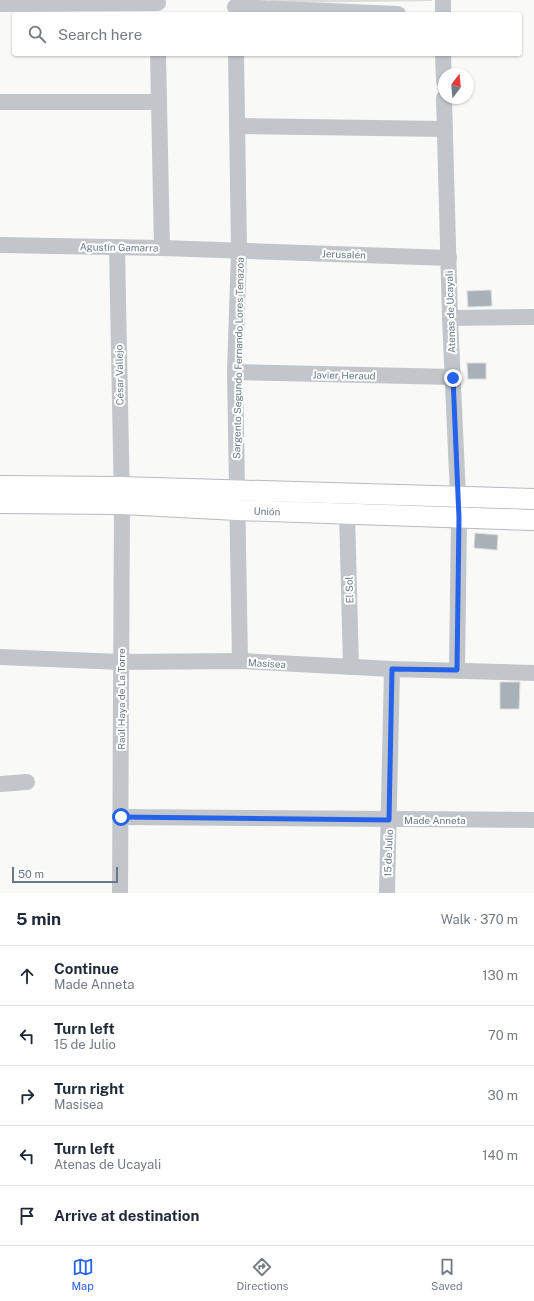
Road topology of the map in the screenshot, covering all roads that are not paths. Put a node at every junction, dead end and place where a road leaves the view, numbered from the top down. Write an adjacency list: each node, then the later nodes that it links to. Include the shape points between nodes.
1 (443, 0): 6 (street)
2 (0, 4): 3 (street)
3 (158, 6)
4 (235, 7): 5 (street)
5 (351, 12)
6 (443, 12)
7 (158, 56): 12 (street)
8 (236, 56): 14 (street, Sargento Segundo Fernando Lores Tenazoa)
9 (444, 56): 10 (street)
10 (444, 68)
11 (0, 102): 12 (street)
12 (159, 102): 18 (street)
13 (444, 104): 15 (street, Atenas de Ucayali)
14 (237, 126): 15 (street); 19 (street, Sargento Segundo Fernando Lores Tenazoa)
15 (445, 129): 20 (street, Atenas de Ucayali)
16 (0, 245): 17 (street, Agustín Gamarra)
17 (116, 247): 18 (street, Agustín Gamarra); 27 (street, César Vallejo)
18 (162, 248): 19 (street, Agustín Gamarra)
19 (239, 250): 20 (street, Jerusalén); 23 (street, Sargento Segundo Fernando Lores Tenazoa)
20 (448, 258): 22 (street, Atenas de Ucayali)
21 (534, 317): 22 (street)
22 (450, 318): 24 (street, Atenas de Ucayali)
23 (235, 372): 24 (street, Javier Heraud); 26 (street, Sargento Segundo Fernando Lores Tenazoa)
24 (453, 378): 28 (street, Atenas de Ucayali)
25 (0, 486): 27 (main road, Unión)
26 (236, 490): 27 (main road, Unión); 28 (main road, Unión); 31 (street, Sargento Segundo Fernando Lores Tenazoa)
27 (121, 496): 30 (main road, Unión); 31 (main road, Unión); 37 (street, Raúl Haya de La Torre)
28 (458, 496): 29 (main road, Unión); 33 (street, Atenas de Ucayali)
29 (534, 498)
30 (0, 503)
31 (237, 510): 32 (main road, Unión); 36 (street, Sargento Segundo Fernando Lores Tenazoa)
32 (347, 513): 33 (main road, Unión); 38 (street, El Sol)
33 (459, 518): 34 (main road, Unión); 40 (street, Atenas de Ucayali)
34 (534, 520)
35 (0, 657): 37 (street, Masisea)
36 (240, 661): 37 (street, Masisea); 38 (street, Masisea)
37 (121, 662): 44 (street, Raúl Haya de La Torre)
38 (351, 667): 39 (street, Masisea)
39 (392, 669): 40 (street, Masisea); 45 (street, 15 de Julio)
40 (457, 670): 41 (street, Masisea)
41 (534, 673)
42 (27, 782): 43 (street)
43 (0, 784)
44 (121, 817): 45 (street, Made Anneta); 47 (street, Raúl Haya de La Torre)
45 (389, 820): 46 (street, Made Anneta); 48 (street, 15 de Julio)
46 (534, 820)
47 (120, 893)
48 (387, 893)

